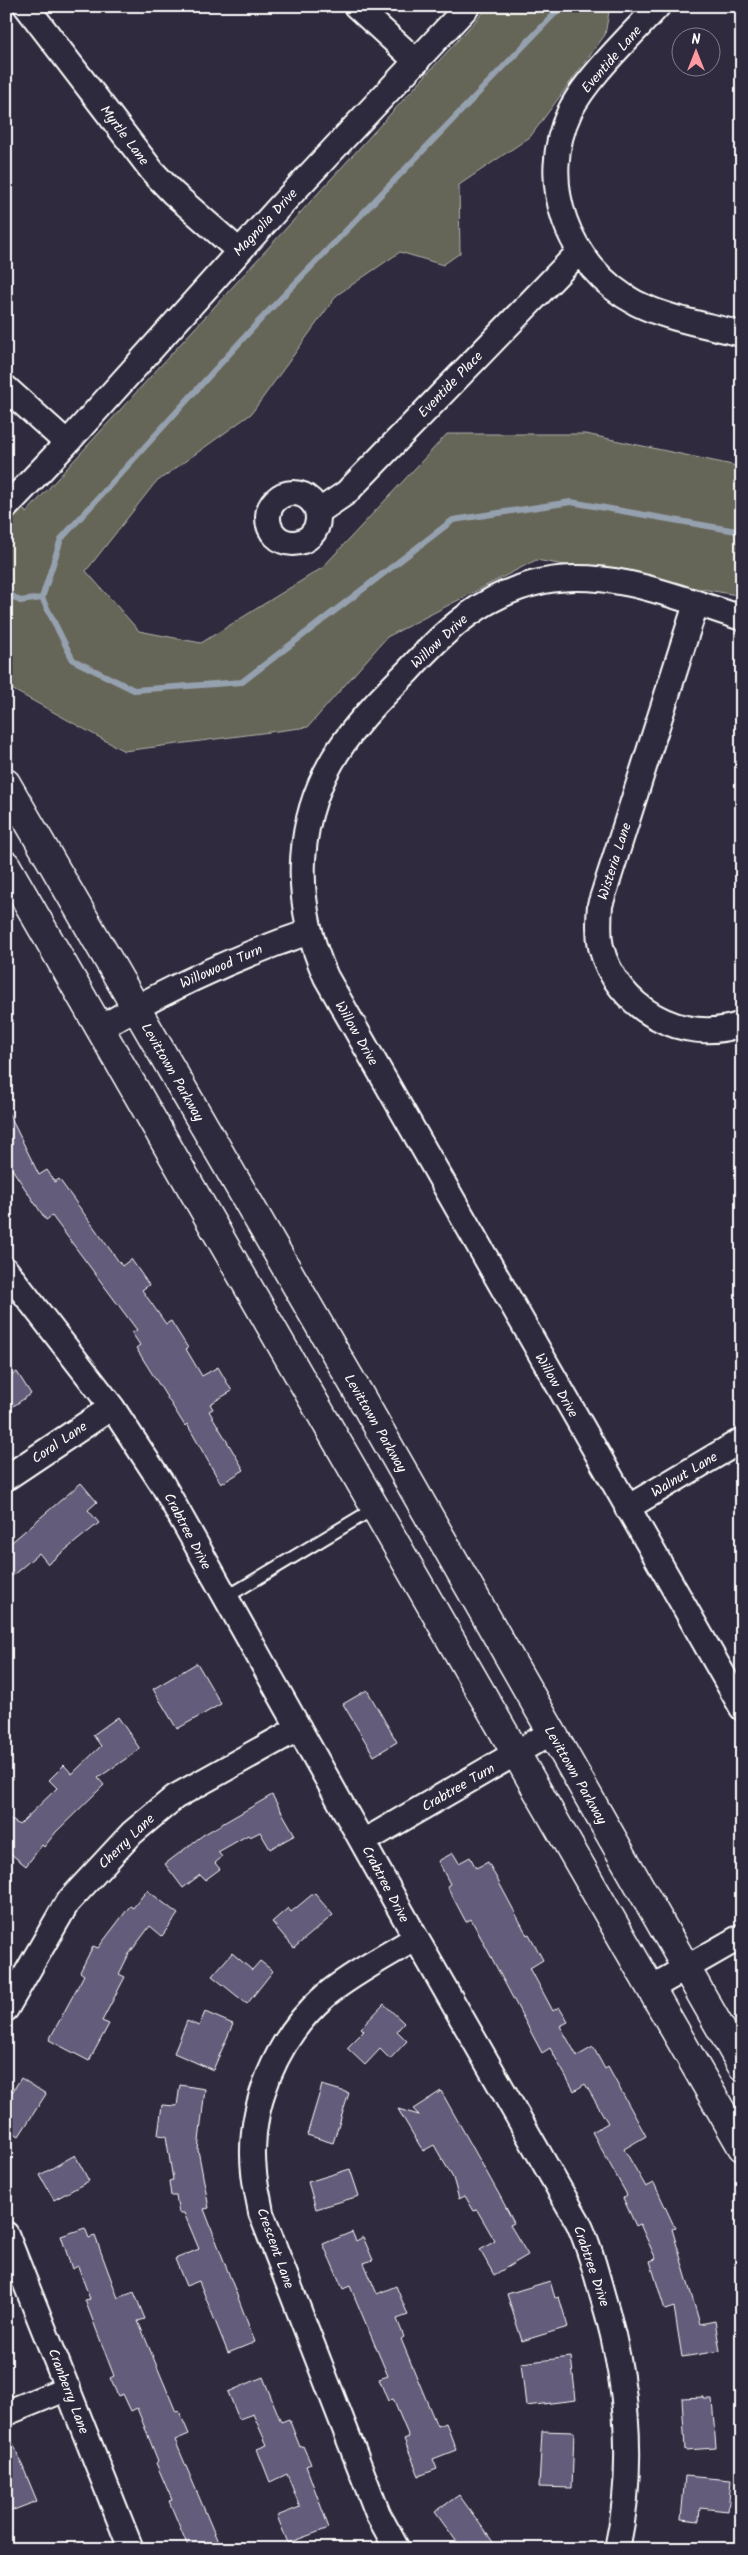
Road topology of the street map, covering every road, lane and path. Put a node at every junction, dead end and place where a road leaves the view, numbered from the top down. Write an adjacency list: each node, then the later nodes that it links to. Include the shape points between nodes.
1 (26, 6): 6 (street, Myrtle Lane, via 153,172 172,193)
2 (356, 6): 5 (street)
3 (468, 6): 5 (street, Magnolia Drive)
4 (658, 6): 7 (street, Eventide Lane, via 581,92 562,132 557,155 558,200)
5 (416, 62): 6 (street, Magnolia Drive)
6 (239, 251): 10 (street, Magnolia Drive)
7 (579, 252): 8 (street, Eventide Lane, via 600,278 637,304 658,312); 12 (street, Eventide Place, via 346,492)
8 (740, 328)
9 (6, 388): 10 (street)
10 (67, 443): 11 (street, Magnolia Drive)
11 (6, 507)
12 (318, 512)
13 (696, 604): 14 (street, Willow Drive); 17 (street, Willow Drive, via 629,584 572,578 516,588 466,614 373,707 345,741 325,773 311,807 301,869); 19 (street, Wisteria Lane, via 600,905 598,930 610,971 630,998 650,1014 689,1029 714,1031)
14 (742, 618)
15 (6, 782): 18 (main road, Levittown Parkway)
16 (6, 865): 20 (main road)
17 (309, 932): 18 (street, Willowood Turn, via 262,947); 26 (street, Willow Drive, via 326,977)
18 (136, 1007): 20 (street, Willowood Turn); 30 (main road, Levittown Parkway)
19 (742, 1024)
20 (100, 1028): 25 (main road)
21 (6, 1270): 22 (street, Crabtree Drive)
22 (112, 1407): 24 (street, Coral Lane); 27 (street, Crabtree Drive, via 163,1485)
23 (742, 1440): 26 (street, Walnut Lane)
24 (6, 1478)
25 (376, 1507): 27 (lane); 31 (main road)
26 (627, 1508): 28 (street, Willow Drive)
27 (225, 1598): 29 (street, Crabtree Drive)
28 (742, 1708)
29 (299, 1728): 32 (street, Crabtree Drive); 37 (street, Cherry Lane, via 175,1797 126,1838 67,1903)
30 (552, 1732): 31 (street, Crabtree Turn); 35 (main road, Levittown Parkway)
31 (517, 1753): 32 (street, Crabtree Turn); 36 (main road)
32 (363, 1842): 34 (street, Crabtree Drive)
33 (742, 1936): 35 (street)
34 (416, 1938): 44 (street, Crescent Lane, via 347,1979 305,2016 268,2075 253,2144 254,2171 262,2213 378,2514); 45 (street, Crabtree Drive, via 587,2242 615,2337 622,2374 627,2471)
35 (686, 1968): 36 (street); 38 (main road, Levittown Parkway)
36 (651, 1988): 39 (main road)
37 (6, 2009)
38 (742, 2066)
39 (742, 2147)
40 (6, 2234): 41 (street, Cranberry Lane)
41 (68, 2388): 42 (street); 43 (street, Cranberry Lane)
42 (6, 2413)
43 (131, 2549)
44 (396, 2549)
45 (617, 2549)

